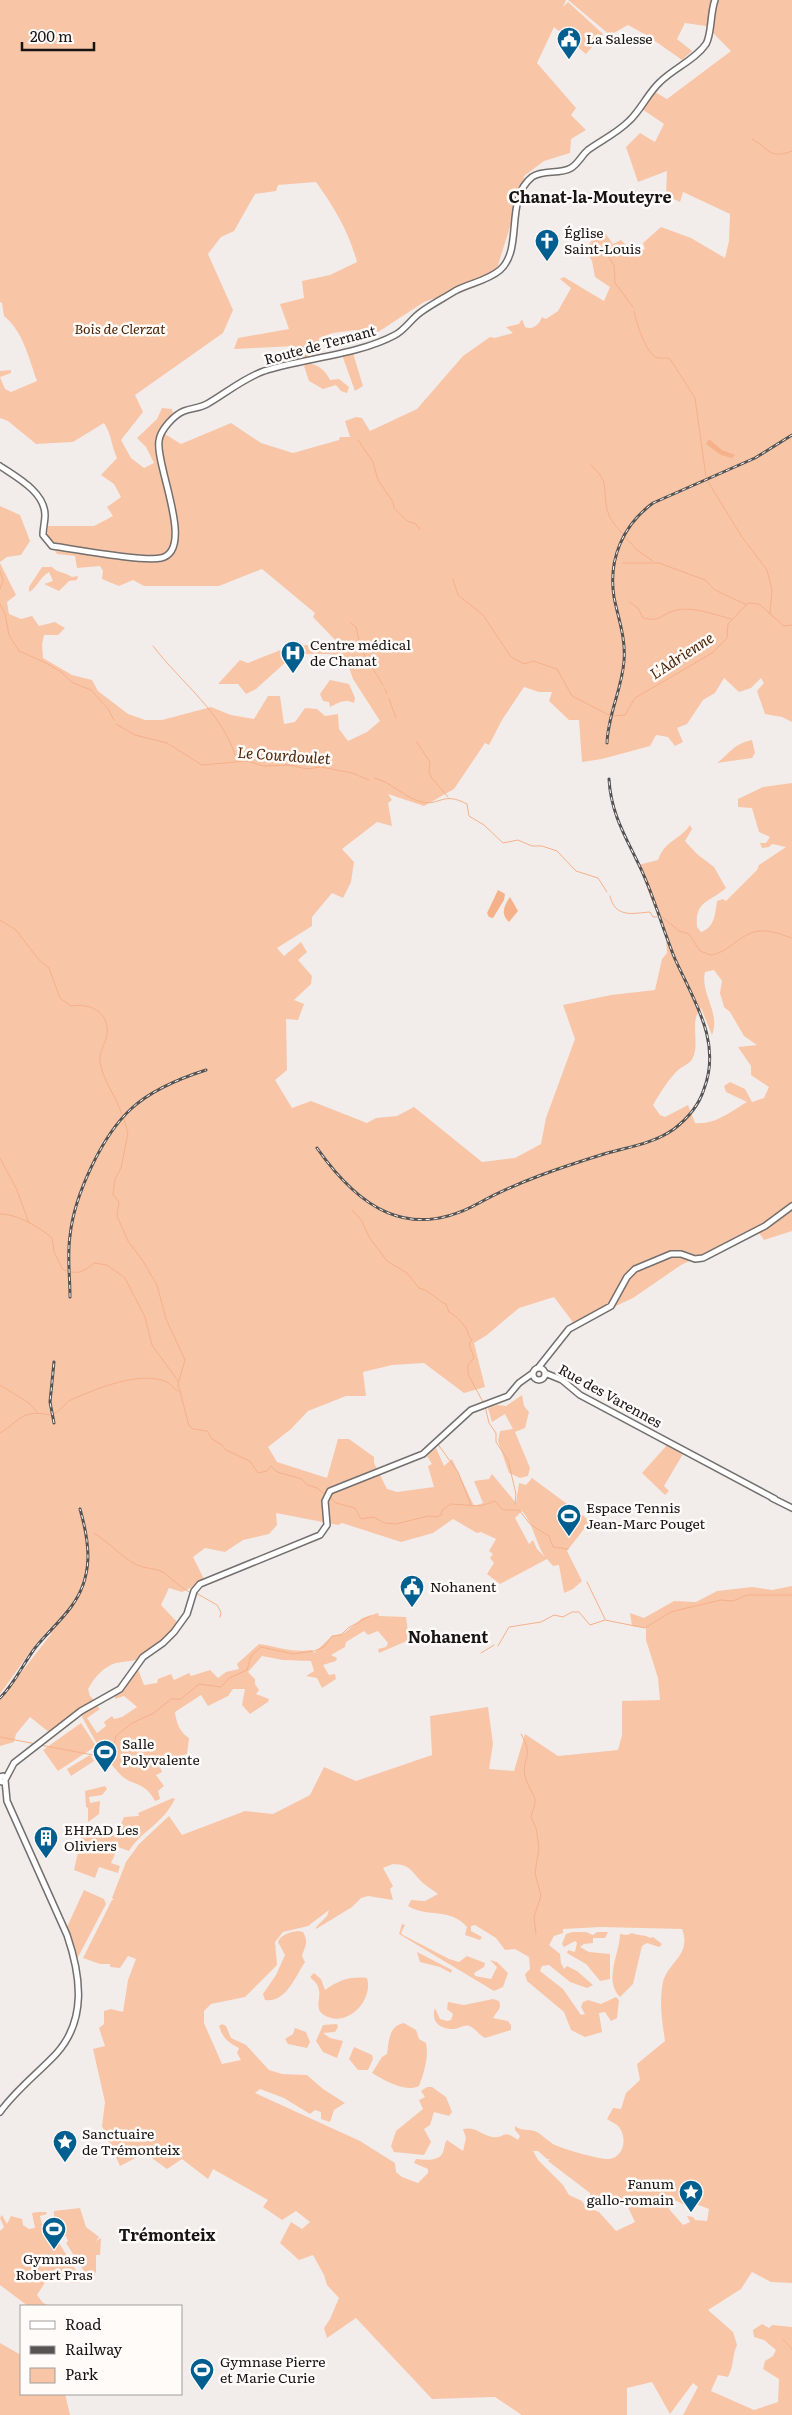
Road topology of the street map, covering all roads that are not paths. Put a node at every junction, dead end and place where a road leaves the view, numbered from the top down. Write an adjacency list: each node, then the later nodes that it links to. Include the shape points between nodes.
1 (715, 0): 2 (main road, Route de Ternant, via 710,14 710,37 704,46 661,80 631,120 588,150 572,168 542,173 529,180 517,203 510,253 500,270 421,312 395,335 369,345 263,372 174,418 158,443 176,535 174,548 166,556 148,558 52,546 43,535 45,515 41,501 24,483)
2 (0, 466)
3 (792, 1206): 4 (main road, via 758,1230 705,1258 671,1254 632,1271 610,1307 569,1329 544,1357)
4 (543, 1372): 5 (main road); 5 (main road, via 540,1380); 6 (main road, Rue des Varennes, via 700,1461)
5 (534, 1375): 7 (main road, via 522,1380 508,1396 471,1410 423,1454 329,1492 324,1501 328,1524 320,1535 200,1584 194,1590 188,1612 177,1628 166,1641 141,1659 118,1690 81,1711 15,1762)
6 (792, 1508)
7 (2, 1778): 8 (main road, via 7,1801 67,1936 80,1996 77,2016 63,2045)
8 (0, 2112)

